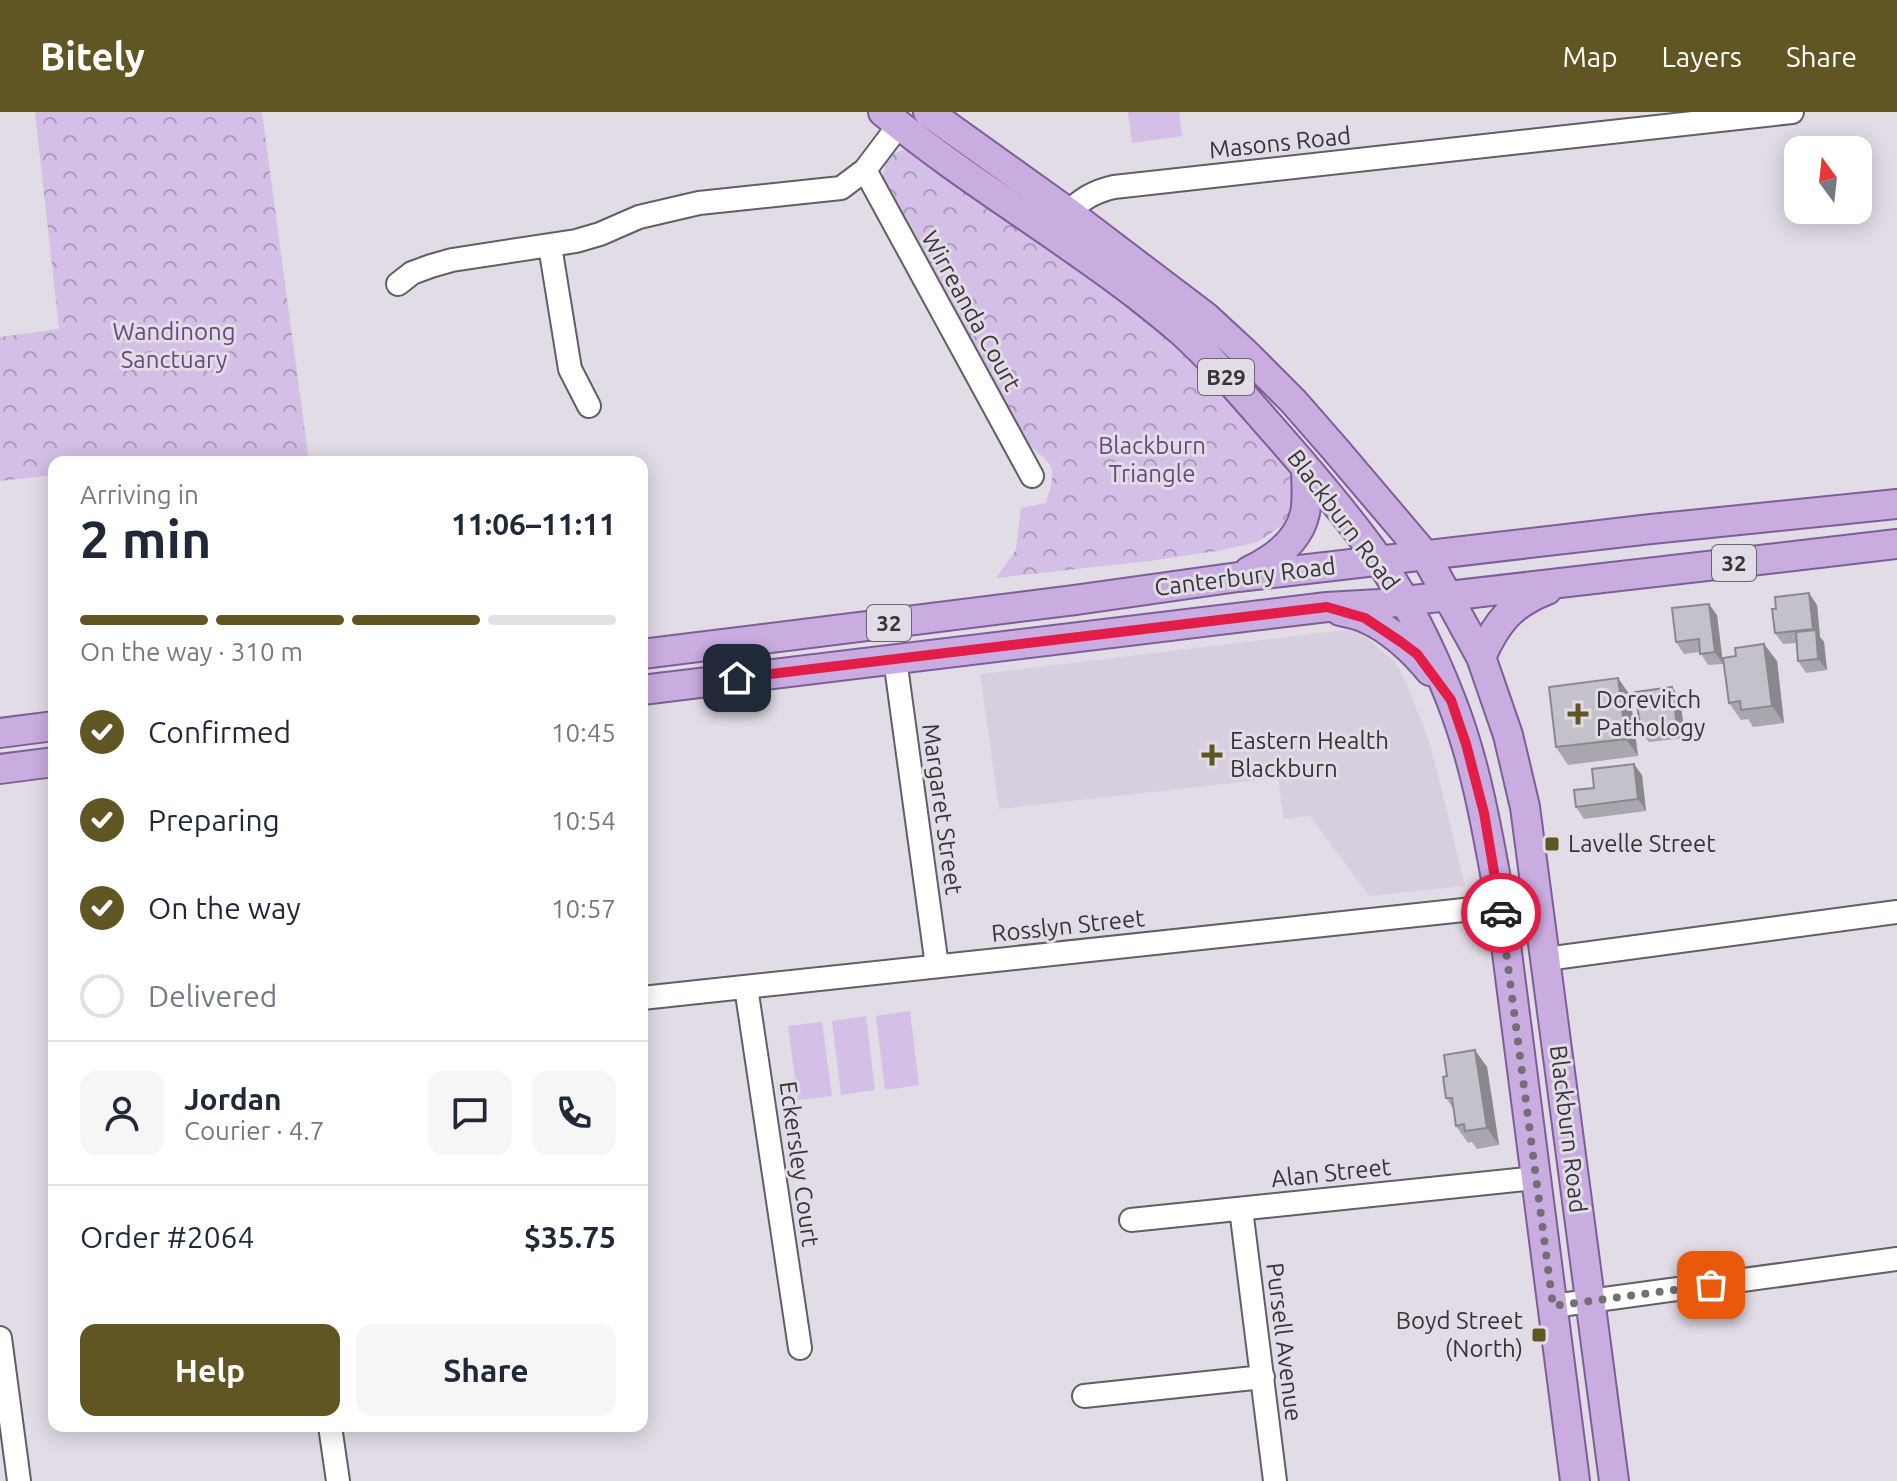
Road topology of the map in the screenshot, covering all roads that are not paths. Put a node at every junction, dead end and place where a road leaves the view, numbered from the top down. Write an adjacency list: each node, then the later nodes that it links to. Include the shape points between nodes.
1 (928, 112): 5 (main road, Blackburn Road / B29)
2 (1792, 112): 4 (street, Masons Road)
3 (896, 116): 6 (street); 7 (main road, Blackburn Road / B29)
4 (1701, 117): 8 (street, Masons Road, via 1114,187 1084,198)
5 (960, 134): 7 (main road); 8 (main road, Blackburn Road / B29)
6 (865, 170): 9 (street, via 841,188 699,203); 13 (street, Wirreanda Court)
7 (989, 191): 8 (main road, Blackburn Road / B29)
8 (1061, 224): 12 (main road, Blackburn Road / B29, via 1181,331); 16 (main road, Blackburn Road / B29, via 1182,297 1246,354)
9 (550, 246): 10 (street, via 452,260 412,273); 11 (street, via 570,369)
10 (398, 284)
11 (589, 406)
12 (1306, 468): 17 (main road, Blackburn Road / B29); 18 (main road, via 1305,513 1296,534 1266,563)
13 (1032, 476)
14 (1897, 504): 16 (main road, Canterbury Road / 32)
15 (1897, 544): 19 (main road, Canterbury Road / 32)
16 (1425, 555): 17 (main road, Canterbury Road / 32); 20 (main road, Blackburn Road / B29)
17 (1379, 560): 18 (main road, Canterbury Road / 32); 21 (main road, Blackburn Road / B29)
18 (1238, 577): 23 (main road, Canterbury Road / 32)
19 (1570, 581): 20 (main road, Canterbury Road / 32); 24 (main road, via 1526,598 1499,625)
20 (1449, 596): 21 (main road, Canterbury Road / 32); 24 (main road, Blackburn Road / B29)
21 (1404, 601): 22 (main road, Canterbury Road / 32); 27 (main road, Blackburn Road / B29)
22 (1327, 607): 25 (main road, Canterbury Road / 32); 27 (main road, via 1365,618 1417,654)
23 (648, 653)
24 (1481, 657): 34 (main road, Blackburn Road / B29, via 1518,771)
25 (895, 659): 26 (main road, Canterbury Road / 32); 35 (street, Margaret Street)
26 (648, 689)
27 (1451, 700): 32 (main road, Blackburn Road / B29, via 1484,813)
28 (48, 727): 29 (main road)
29 (0, 733)
30 (48, 763): 31 (main road)
31 (0, 769)
32 (1501, 906): 35 (street, Rosslyn Street); 38 (main road, Blackburn Road / B29)
33 (1897, 912): 34 (street)
34 (1546, 959): 42 (main road, Blackburn Road / B29)
35 (937, 966): 36 (street, Rosslyn Street)
36 (746, 987): 37 (street, Rosslyn Street); 45 (street, Eckersley Court)
37 (648, 997)
38 (1536, 1178): 39 (street, Alan Street); 43 (main road, Blackburn Road / B29)
39 (1241, 1209): 40 (street, Alan Street); 46 (street, Pursell Avenue)
40 (1131, 1220)
41 (1897, 1259): 42 (street)
42 (1590, 1301): 43 (street); 53 (main road, Blackburn Road / B29)
43 (1553, 1306): 52 (main road, Blackburn Road / B29)
44 (0, 1338): 49 (street)
45 (800, 1348)
46 (1263, 1377): 47 (street); 51 (street, Pursell Avenue)
47 (1084, 1396)
48 (331, 1432): 50 (street)
49 (19, 1481)
50 (338, 1481)
51 (1275, 1481)
52 (1575, 1481)
53 (1614, 1481)

